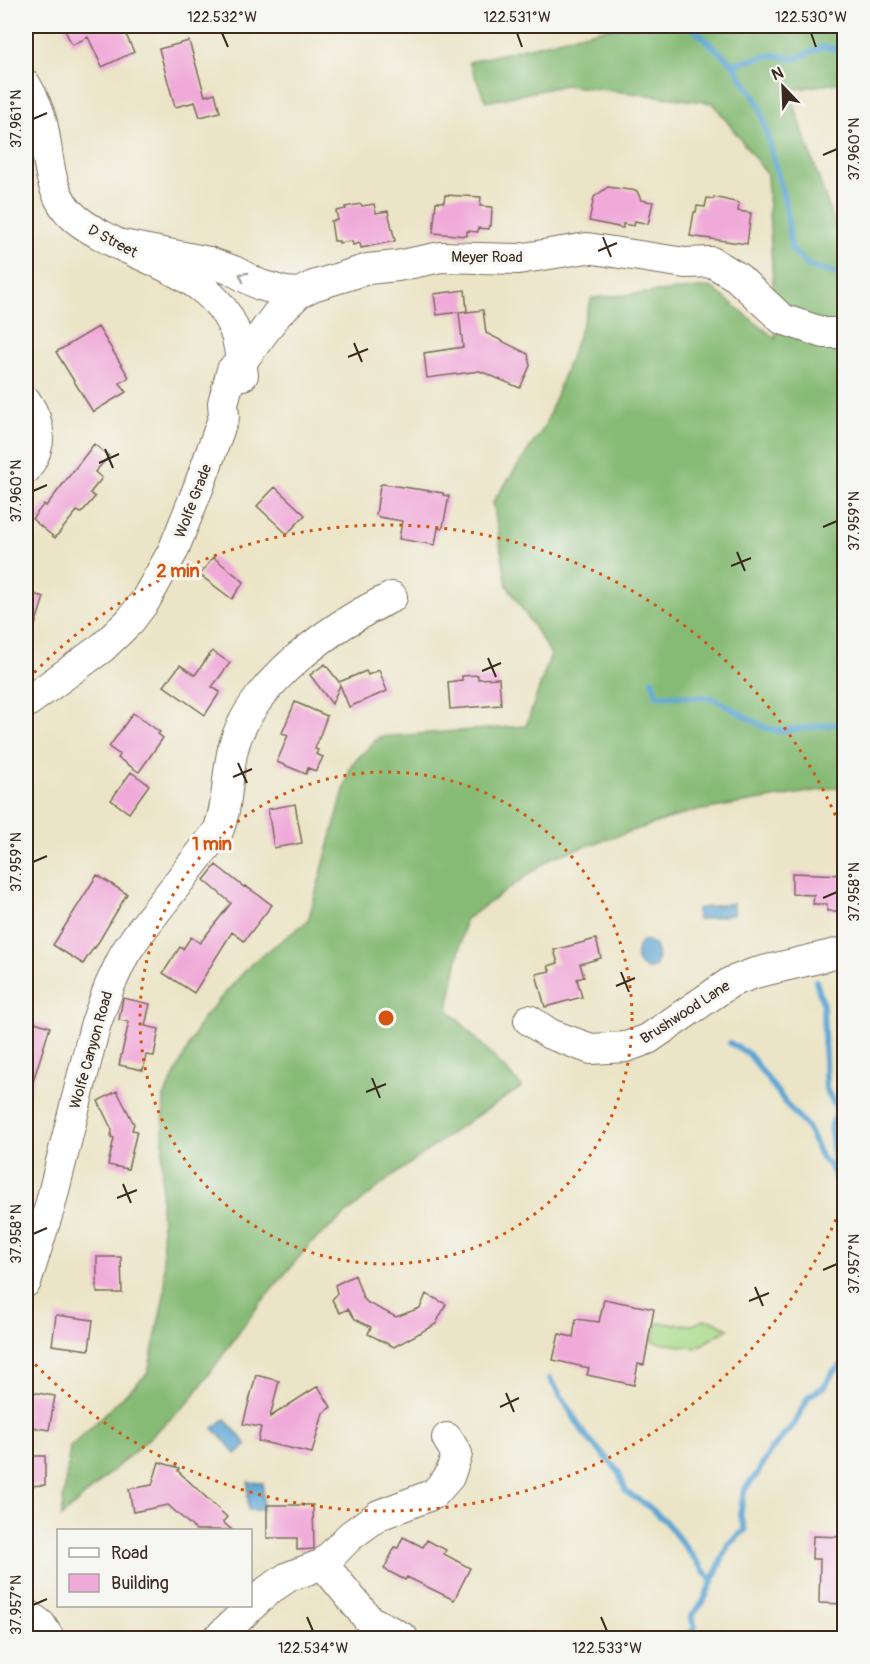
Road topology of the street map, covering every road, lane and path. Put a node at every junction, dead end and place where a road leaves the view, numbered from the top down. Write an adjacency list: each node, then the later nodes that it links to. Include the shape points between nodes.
1 (26, 85): 2 (street, D Street, via 38,110 54,184 66,208 84,225)
2 (117, 244): 3 (street, one-way to 2, via 260,285 209,262); 5 (street, D Street, via 190,279 213,296 233,328)
3 (298, 293): 4 (street, Meyer Road, via 368,269 441,257 518,259 587,248 685,263 712,262 736,277 782,319 824,333); 5 (street, Wolfe Grade)
4 (844, 333)
5 (240, 364): 9 (street, Wolfe Grade, via 229,376 224,416 179,537 145,601 108,643)
6 (26, 401): 7 (street, via 39,431 38,445)
7 (26, 469)
8 (392, 597): 12 (street, Wolfe Canyon Road, via 349,620 301,657 259,698 244,721 231,760 218,831 130,945 104,1000)
9 (29, 700)
10 (844, 952): 11 (street, Brushwood Lane, via 731,982 648,1039 626,1047 591,1049 550,1034)
11 (530, 1020)
12 (26, 1282)
13 (447, 1438): 14 (street, via 457,1454 449,1477 434,1494 379,1515 350,1536)
14 (323, 1564): 15 (street, via 277,1584); 20 (street, via 369,1620)
15 (252, 1604)
16 (249, 1607): 19 (street)
17 (26, 1613): 18 (street)
18 (50, 1638)
19 (218, 1638)
20 (403, 1638)

